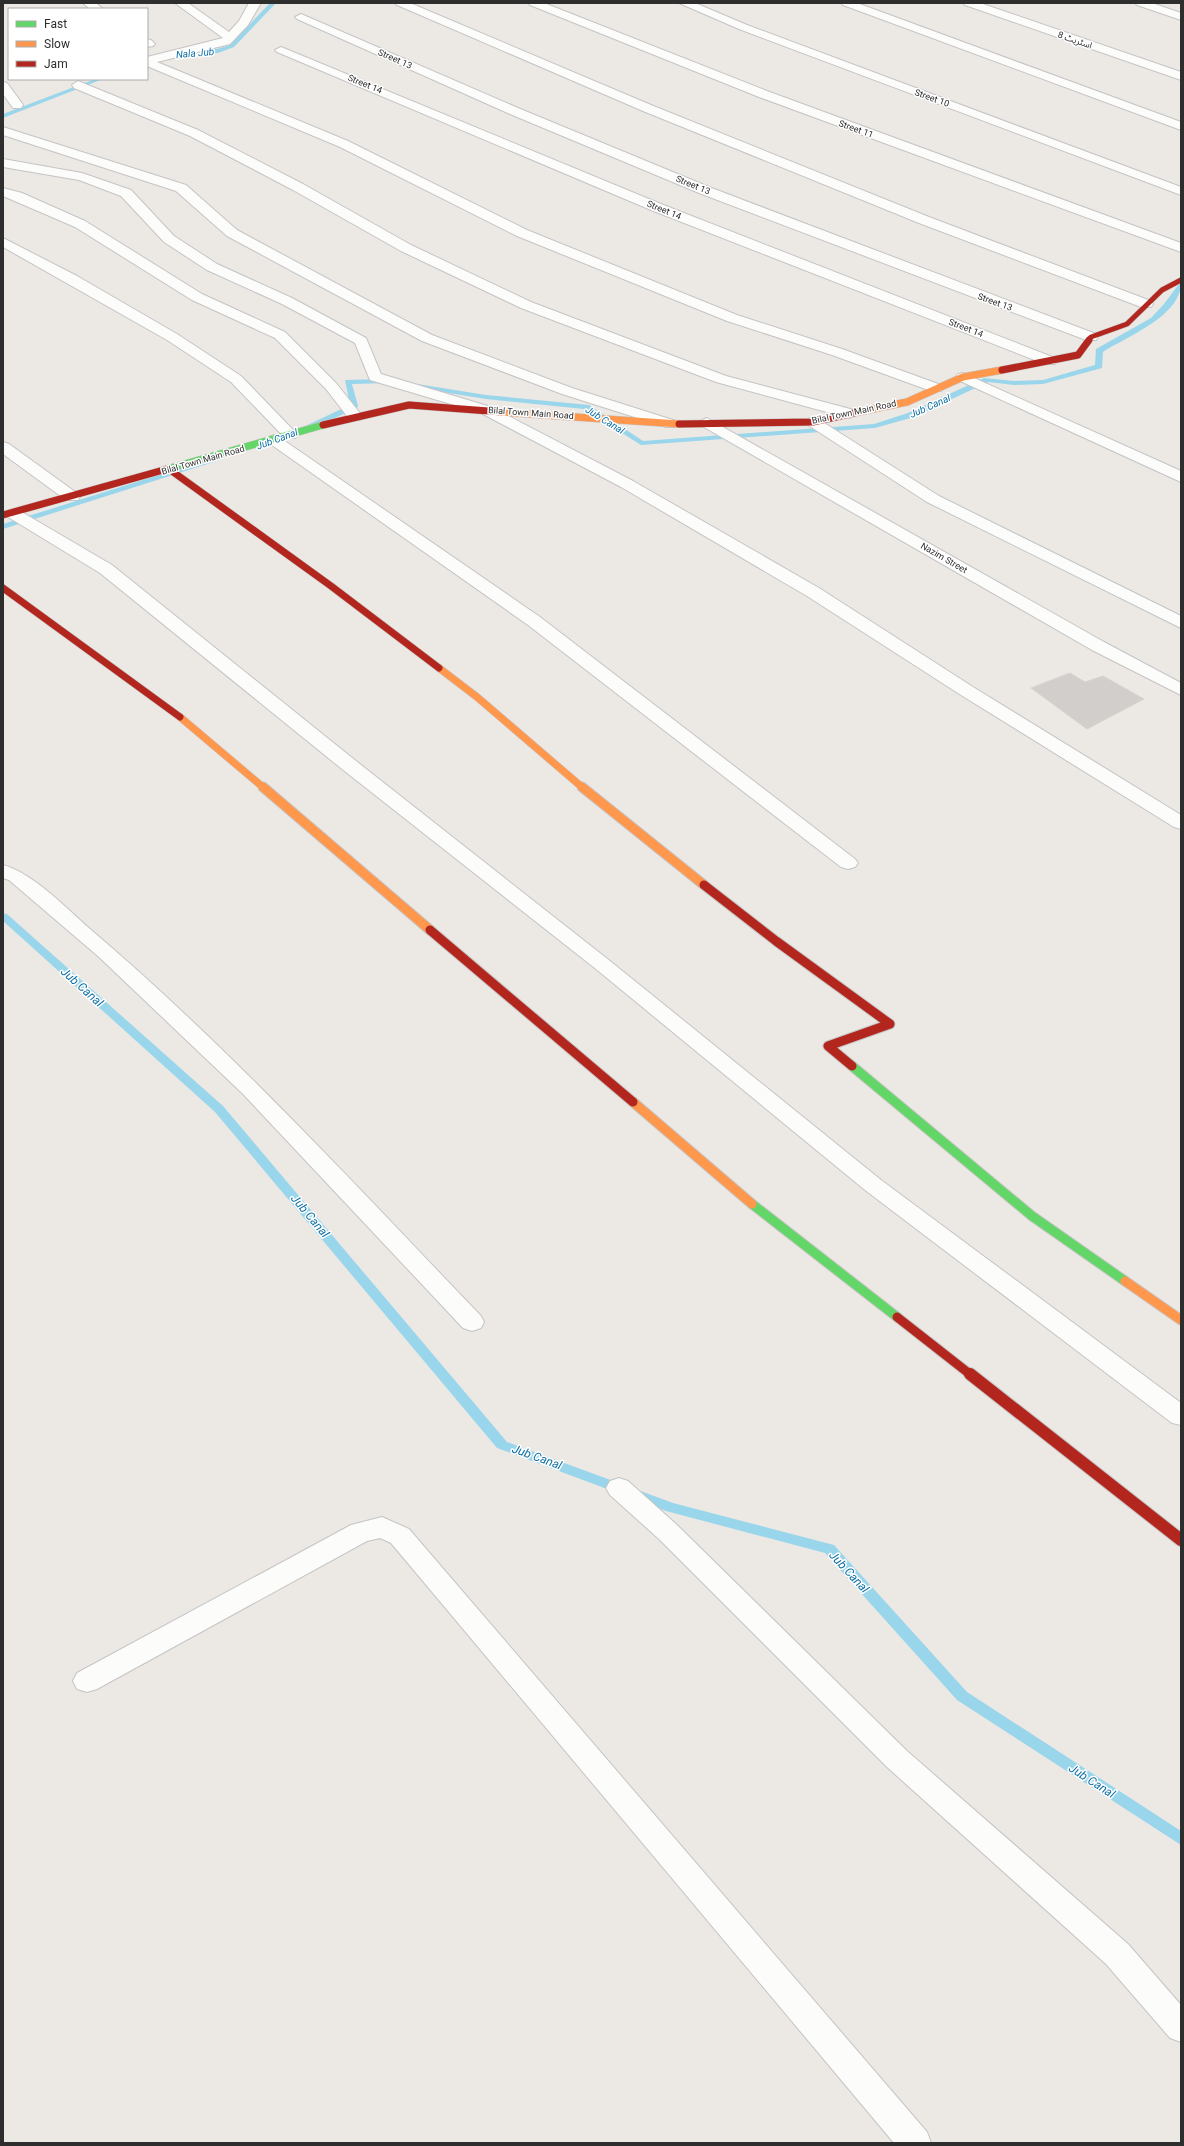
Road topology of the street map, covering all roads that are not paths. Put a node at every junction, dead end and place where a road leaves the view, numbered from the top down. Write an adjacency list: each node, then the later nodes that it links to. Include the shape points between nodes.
1 (181, 3): 11 (street)
2 (255, 3): 11 (street, via 244,23)
3 (401, 3): 27 (street, via 647,108 909,214)
4 (534, 3): 25 (street, Street 11, via 770,97)
5 (685, 3): 22 (street, Street 10, via 750,30)
6 (847, 3): 19 (street)
7 (969, 3): 15 (street, اسٹریٹ 8)
8 (1141, 3): 9 (street)
9 (1181, 16)
10 (301, 17): 28 (street, Street 13, via 514,111 704,190)
11 (230, 38): 13 (street, via 226,42)
12 (281, 50): 29 (street, Street 14, via 656,207)
13 (148, 61)
14 (148, 61): 31 (street, via 344,144 522,233 732,318)
15 (1181, 76)
16 (78, 85): 33 (street, via 194,133 298,187 406,248 526,305 722,379)
17 (3, 86): 18 (street)
18 (17, 106)
19 (1181, 126)
20 (3, 131): 37 (street, via 181,188 232,233 427,338 567,391)
21 (3, 163): 32 (street, via 82,177 126,193 169,240 212,267 287,301 361,341 375,377)
22 (1181, 191)
23 (3, 192): 34 (street, via 80,224 197,297 280,335 331,386)
24 (3, 242): 38 (street, via 172,337 236,379)
25 (1181, 248)
26 (1181, 280): 27 (street, via 1162,290)
27 (1146, 304): 28 (street, via 1127,324)
28 (1091, 337): 29 (street, Bilal Town Main Road, via 1078,355)
29 (1050, 361): 30 (street, Bilal Town Main Road)
30 (963, 377): 31 (street, Bilal Town Main Road); 41 (street)
31 (936, 388): 33 (street, Bilal Town Main Road, via 907,402)
32 (486, 410): 34 (street, Bilal Town Main Road, via 409,405); 37 (street, Bilal Town Main Road); 47 (street, via 626,484 813,592)
33 (850, 413): 35 (street, Bilal Town Main Road)
34 (355, 417): 38 (street, Bilal Town Main Road)
35 (813, 422): 36 (street, Bilal Town Main Road); 45 (street, via 933,499)
36 (707, 423): 37 (street, Bilal Town Main Road); 46 (street, Nazim Street, via 1098,646)
37 (671, 424)
38 (282, 437): 40 (street, Bilal Town Main Road); 48 (street, via 534,621)
39 (3, 447): 42 (street)
40 (169, 470): 42 (street, Bilal Town Main Road); 50 (street, via 331,586 477,697 612,813 776,941 890,1024 828,1046 1032,1216)
41 (1181, 477)
42 (72, 497): 43 (street, Bilal Town Main Road)
43 (9, 514): 52 (street, via 106,569 603,965 873,1185)
44 (3, 588): 54 (street, via 167,706 751,1203)
45 (1181, 623)
46 (1181, 690)
47 (1181, 823)
48 (848, 863)
49 (3, 871): 51 (street, via 16,876 106,953 251,1089)
50 (1181, 1320)
51 (472, 1322)
52 (1181, 1416)
53 (619, 1488): 56 (street, via 668,1532 896,1759 1117,1954)
54 (1181, 1540)
55 (87, 1681): 57 (street, via 360,1532 382,1527 400,1536)
56 (1181, 2028)
57 (914, 2143)

